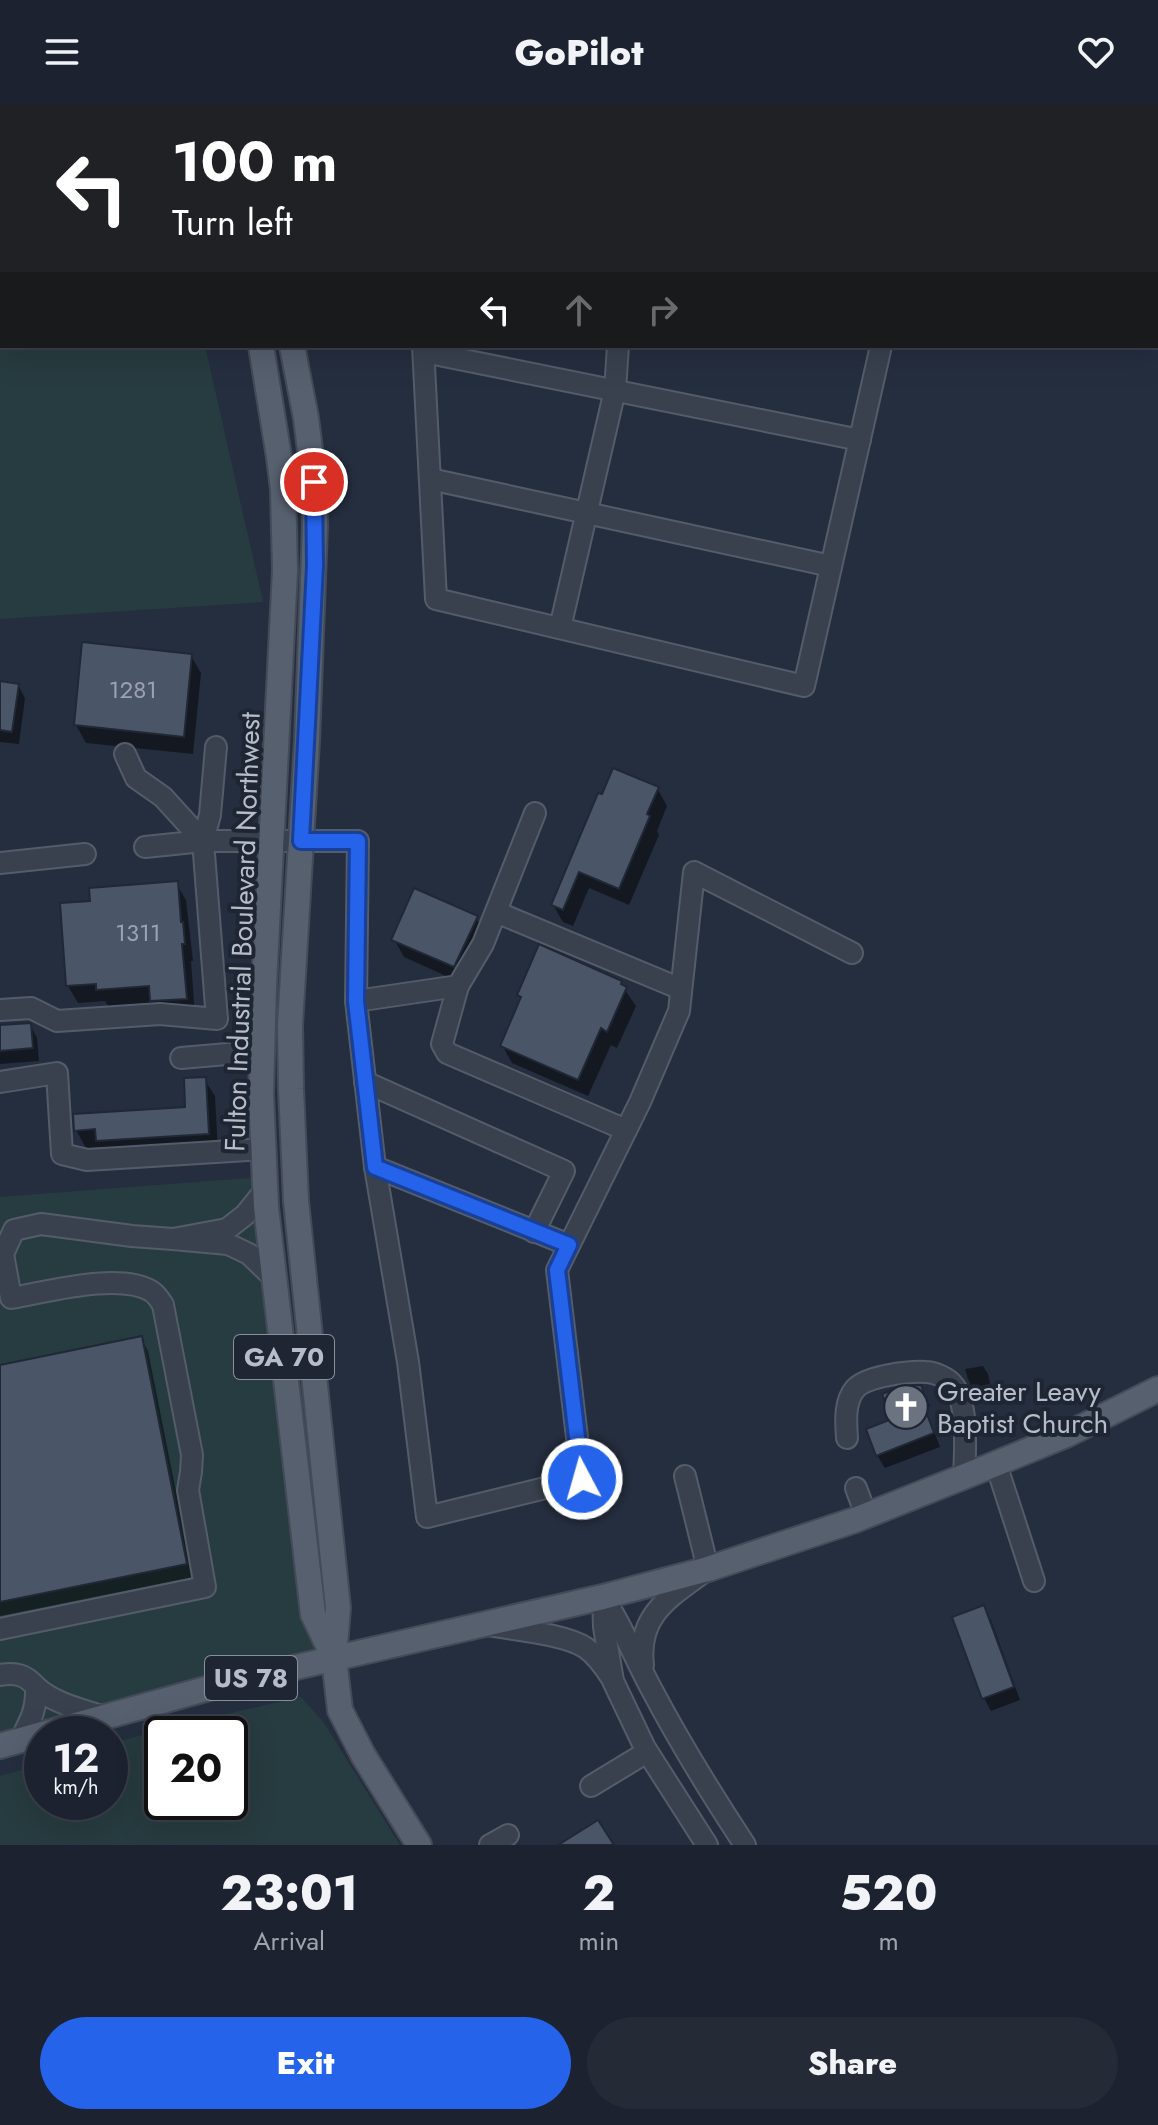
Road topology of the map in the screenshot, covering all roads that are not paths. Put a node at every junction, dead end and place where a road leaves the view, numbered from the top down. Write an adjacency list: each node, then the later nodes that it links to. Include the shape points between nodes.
1 (261, 348): 17 (main road, Fulton Industrial Boulevard Northwest / GA 70, via 285,533)
2 (292, 348): 16 (main road, Fulton Industrial Boulevard Northwest / GA 70, via 306,418 315,526)
3 (618, 348): 6 (street)
4 (881, 348): 7 (street)
5 (424, 349): 6 (street); 8 (street)
6 (615, 390): 7 (street); 9 (street)
7 (860, 440): 10 (street)
8 (430, 479): 9 (street); 11 (street, via 436,599)
9 (587, 514): 10 (street); 11 (street)
10 (831, 566): 11 (street, via 804,686)
11 (560, 628)
12 (216, 747): 15 (street)
13 (125, 754): 15 (street, via 136,778 163,797)
14 (535, 813): 21 (street)
15 (203, 841): 17 (street); 18 (street); 26 (street, via 217,1019 160,1014 57,1021 31,1008)
16 (301, 841): 17 (street); 25 (street, via 358,841); 52 (main road, Fulton Industrial Boulevard Northwest / GA 70, via 290,1025 292,1105 296,1201 338,1608)
17 (272, 842): 27 (main road, Fulton Industrial Boulevard Northwest / GA 70)
18 (145, 847)
19 (85, 854): 20 (street, via 46,866)
20 (0, 863)
21 (496, 912): 23 (street); 24 (street)
22 (852, 953): 24 (street, via 694,872)
23 (458, 986): 25 (street); 31 (street, via 442,1044 447,1053)
24 (681, 989): 31 (street, via 679,1011)
25 (356, 1001): 30 (street)
26 (0, 1010)
27 (262, 1051): 28 (street); 32 (main road, Fulton Industrial Boulevard Northwest / GA 70)
28 (181, 1058)
29 (0, 1082): 32 (street, via 57,1073 62,1154 87,1160)
30 (365, 1082): 33 (street); 35 (street, via 564,1171)
31 (626, 1130): 37 (street)
32 (264, 1149): 34 (main road, Fulton Industrial Boulevard Northwest / GA 70)
33 (375, 1167): 35 (street); 37 (street, via 427,1517 582,1479 557,1270)
34 (266, 1189): 36 (street, via 227,1229); 38 (main road, Fulton Industrial Boulevard Northwest / GA 70)
35 (534, 1232): 37 (street)
36 (173, 1239): 38 (street, via 228,1244 249,1254); 39 (street, via 41,1224 14,1230 3,1254)
37 (569, 1245)
38 (275, 1279): 52 (main road, Fulton Industrial Boulevard Northwest / GA 70, via 313,1614)
39 (6, 1300): 51 (street, via 86,1284 134,1284 154,1292 163,1305 192,1455 188,1490 205,1587)
40 (1158, 1389): 42 (main road, US 78)
41 (847, 1438): 44 (street, via 854,1390 889,1375 929,1371 963,1392 970,1424)
42 (996, 1464): 44 (main road, US 78); 48 (street)
43 (685, 1476): 47 (street)
44 (964, 1476): 46 (main road, US 78)
45 (856, 1488): 46 (street)
46 (866, 1515): 47 (main road, US 78)
47 (708, 1569): 49 (main road, US 78); 54 (street, via 654,1614 643,1642)
48 (1034, 1581)
49 (603, 1597): 50 (main road, US 78); 54 (street); 55 (street)
50 (486, 1625): 52 (main road, US 78); 55 (street, via 577,1643 595,1655)
51 (0, 1629)
52 (334, 1658): 59 (main road, US 78); 62 (main road, Fulton Industrial Boulevard Northwest, via 340,1710)
53 (0, 1675): 56 (street, via 12,1672)
54 (645, 1677): 64 (street)
55 (613, 1681): 60 (street)
56 (36, 1687): 57 (street); 58 (street, via 46,1696)
57 (33, 1716)
58 (101, 1716)
59 (108, 1716)
60 (647, 1752): 61 (street); 63 (street)
61 (591, 1786)
62 (419, 1845)
63 (707, 1845)
64 (745, 1845)

